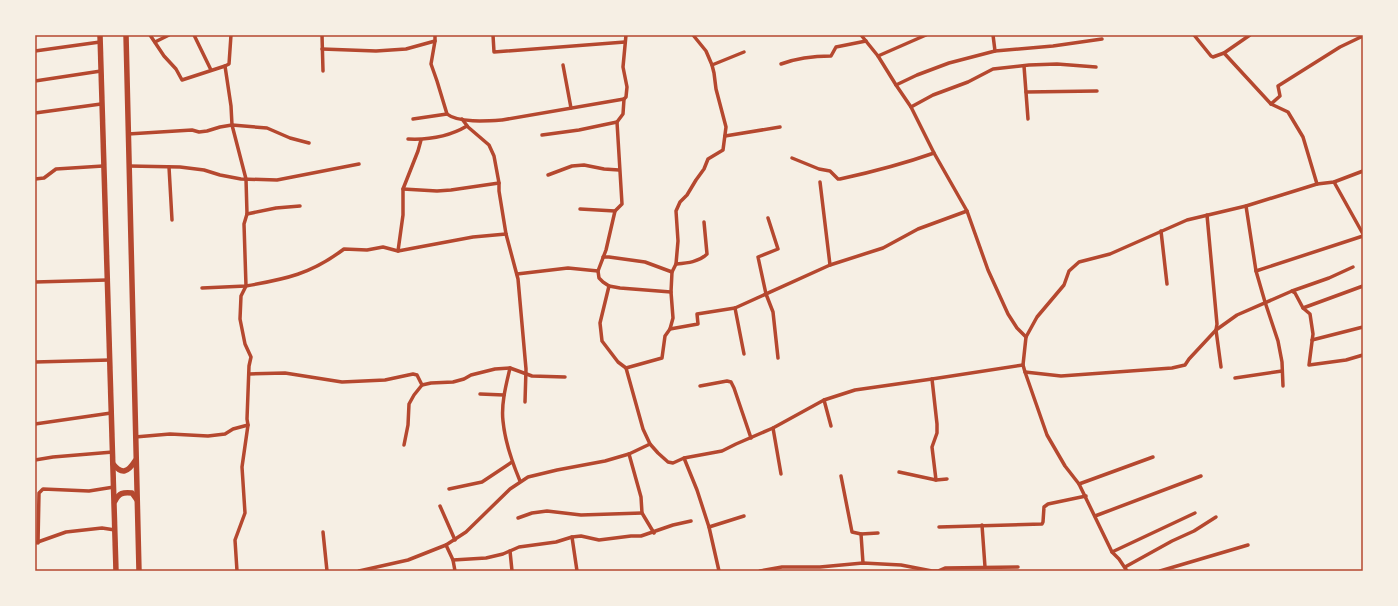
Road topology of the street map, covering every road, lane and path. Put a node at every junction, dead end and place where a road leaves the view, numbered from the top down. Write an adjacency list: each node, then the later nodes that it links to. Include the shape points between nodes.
1 (100, 35): 21 (main road)
2 (126, 35): 57 (main road)
3 (150, 35): 22 (street)
4 (169, 35): 22 (street)
5 (194, 35): 36 (street)
6 (231, 35): 33 (street, via 229,64)
7 (322, 35): 24 (street)
8 (435, 35): 19 (street)
9 (493, 35): 23 (street, via 494,52)
10 (626, 35): 23 (street)
11 (693, 35): 32 (street, via 706,51)
12 (861, 35): 20 (street)
13 (926, 35): 29 (street)
14 (993, 35): 26 (street)
15 (1194, 35): 28 (street, via 1211,56 1216,57)
16 (1250, 35): 28 (street)
17 (1363, 36): 45 (street, via 1340,47 1278,86 1280,96)
18 (1102, 39): 26 (street)
19 (435, 41): 24 (street, via 406,49); 49 (street, via 431,64)
20 (866, 41): 29 (street); 30 (street, via 836,47 831,56 818,55)
21 (100, 42): 25 (street); 37 (main road)
22 (155, 42): 36 (street, via 182,80)
23 (626, 42): 43 (street, via 623,66 627,87)
24 (322, 49): 38 (street)
25 (35, 51)
26 (995, 51): 40 (street, via 949,63)
27 (744, 52): 32 (street)
28 (1224, 53): 45 (street)
29 (878, 56): 40 (street)
30 (781, 64)
31 (563, 65): 47 (street)
32 (712, 65): 59 (street, via 726,127)
33 (224, 66): 36 (street); 54 (street)
34 (1024, 66): 35 (street, via 1057,64); 42 (street); 46 (street, via 993,69)
35 (1096, 67)
36 (211, 70)
37 (101, 71): 39 (street); 44 (main road)
38 (323, 71)
39 (35, 81)
40 (896, 86): 46 (street)
41 (1097, 91): 42 (street)
42 (1026, 92): 52 (street)
43 (624, 99): 47 (street); 53 (street, via 623,114)
44 (101, 104): 48 (street); 66 (main road)
45 (1271, 104): 77 (street, via 1288,112 1303,137)
46 (911, 107): 63 (street)
47 (571, 108): 51 (street, via 502,120)
48 (35, 113)
49 (447, 114): 50 (street); 51 (street)
50 (412, 119)
51 (462, 119): 55 (street)
52 (1028, 119)
53 (617, 122): 58 (street); 69 (street)
54 (232, 125): 57 (street, via 200,132 192,130); 62 (street, via 267,128); 73 (street)
55 (468, 126): 61 (street, via 456,132); 76 (street, via 489,145 494,156)
56 (780, 127): 59 (street)
57 (128, 134): 67 (main road)
58 (542, 135)
59 (725, 136): 94 (street, via 723,150 708,159 676,211)
60 (408, 139): 61 (street)
61 (421, 140): 78 (street)
62 (309, 143)
63 (934, 153): 64 (street, via 840,180 830,171); 83 (street)
64 (792, 158)
65 (359, 164): 73 (street, via 277,180)
66 (103, 166): 72 (street, via 56,169 44,178); 101 (main road)
67 (129, 166): 68 (street); 147 (main road)
68 (169, 167): 73 (street, via 204,170); 87 (street)
69 (619, 170): 71 (street, via 572,166); 82 (street, via 622,204)
70 (1363, 171): 75 (street)
71 (548, 175)
72 (35, 179)
73 (246, 179): 84 (street)
74 (820, 182): 95 (street)
75 (1334, 182): 77 (street); 91 (street)
76 (499, 183): 78 (street, via 437,191); 90 (street)
77 (1317, 184): 80 (street)
78 (403, 189): 92 (street, via 403,214)
79 (300, 206): 84 (street)
80 (1246, 206): 85 (street); 98 (street)
81 (580, 209): 82 (street)
82 (616, 211): 93 (street)
83 (967, 212): 95 (street, via 918,229 883,248); 117 (street, via 988,270 1005,307 1017,328)
84 (247, 214): 104 (street, via 244,224)
85 (1207, 215): 89 (street); 116 (street)
86 (768, 218): 110 (street, via 778,249 758,257)
87 (172, 220)
88 (704, 222): 94 (street, via 707,254 695,261)
89 (1161, 230): 103 (street); 117 (street, via 1110,254 1080,262 1069,271 1064,285 1037,317)
90 (506, 234): 92 (street, via 473,237); 100 (street)
91 (1363, 235): 98 (street)
92 (398, 251): 104 (street, via 384,247 357,251 344,248 305,273)
93 (603, 257): 97 (street); 99 (street, via 645,262)
94 (676, 264): 99 (street)
95 (830, 264): 110 (street)
96 (1353, 268): 108 (street)
97 (598, 271): 100 (street, via 568,268); 105 (street, via 598,278)
98 (1256, 271): 111 (street)
99 (672, 272): 109 (street)
100 (517, 274): 131 (street)
101 (107, 280): 102 (street); 122 (main road)
102 (35, 282)
103 (1167, 284)
104 (246, 286): 107 (street); 130 (street, via 241,296 240,319 245,344 251,357)
105 (609, 286): 109 (street); 127 (street, via 600,323 602,341)
106 (1363, 286): 113 (street)
107 (202, 288)
108 (1292, 291): 111 (street); 113 (street)
109 (671, 292): 115 (street, via 673,318)
110 (766, 294): 112 (street); 121 (street, via 773,312)
111 (1265, 302): 116 (street, via 1237,314); 128 (street, via 1278,342)
112 (735, 308): 115 (street, via 697,314 698,324); 119 (street)
113 (1303, 308): 118 (street, via 1310,314)
114 (1363, 327): 118 (street)
115 (670, 329): 127 (street, via 665,336 662,358)
116 (1216, 330): 125 (street); 129 (street, via 1185,365 1172,368 1061,376)
117 (1026, 337): 124 (street)
118 (1312, 340): 120 (street, via 1308,365)
119 (744, 354)
120 (1363, 355)
121 (778, 358)
122 (110, 360): 123 (street); 142 (main road)
123 (35, 362)
124 (1023, 365): 129 (street); 134 (street)
125 (1222, 367)
126 (510, 368): 131 (street); 135 (street, via 471,374 454,382); 139 (street)
127 (626, 368): 149 (street, via 643,429)
128 (1282, 371): 133 (street); 137 (street)
129 (1025, 372): 166 (street, via 1047,435 1064,466)
130 (249, 374): 135 (street, via 285,373 342,382 385,380 413,374 417,375); 144 (street)
131 (526, 374): 132 (street); 141 (street)
132 (564, 378)
133 (1235, 378)
134 (932, 379): 140 (street, via 855,390); 164 (street, via 937,424 932,447)
135 (422, 385): 150 (street, via 409,404)
136 (700, 386): 148 (street, via 731,382)
137 (1283, 386)
138 (480, 394): 139 (street)
139 (504, 395): 157 (street, via 503,420)
140 (824, 400): 145 (street); 146 (street)
141 (525, 402)
142 (111, 413): 143 (street); 151 (main road)
143 (35, 424)
144 (248, 425): 147 (street, via 225,434 208,436 170,434); 202 (street, via 242,467 245,513 236,540)
145 (831, 426)
146 (773, 428): 148 (street); 160 (street)
147 (135, 437): 156 (main road)
148 (751, 438): 154 (street, via 722,451)
149 (650, 444): 152 (street); 154 (street, via 668,462 673,464)
150 (404, 445)
151 (113, 452): 155 (street); 158 (main road)
152 (629, 454): 165 (street); 173 (street, via 641,497)
153 (1153, 457): 166 (street)
154 (684, 458): 181 (street)
155 (35, 460)
156 (136, 460): 158 (main road, via 130,469 124,471 118,470); 170 (main road)
157 (512, 462): 165 (street); 168 (street, via 482,482)
158 (113, 464): 167 (main road)
159 (899, 472): 164 (street)
160 (781, 474)
161 (841, 476): 187 (street, via 852,532)
162 (1201, 476): 176 (street)
163 (947, 479): 164 (street)
164 (936, 480)
165 (520, 481): 189 (street)
166 (1079, 484): 169 (street)
167 (114, 486): 171 (main road); 190 (street, via 89,491 43,489 39,493)
168 (449, 489)
169 (1086, 496): 176 (street); 180 (street, via 1048,504 1044,507 1042,524)
170 (137, 500): 171 (main road, via 132,493 124,492); 201 (main road)
171 (114, 501): 183 (main road)
172 (440, 506): 189 (street)
173 (642, 513): 178 (street, via 581,515 547,511); 185 (street)
174 (1195, 513): 194 (street)
175 (744, 516): 181 (street)
176 (1095, 516): 194 (street)
177 (1216, 517): 199 (street)
178 (518, 518)
179 (691, 521): 185 (street)
180 (982, 525): 182 (street); 197 (street)
181 (709, 527): 208 (street)
182 (939, 527)
183 (115, 530): 190 (street, via 102,528 66,532); 200 (main road)
184 (323, 532): 203 (street)
185 (654, 533): 188 (street, via 599,540)
186 (878, 533): 187 (street)
187 (861, 534): 196 (street)
188 (572, 537): 193 (street); 207 (street)
189 (455, 540): 191 (street)
190 (37, 543)
191 (446, 545): 195 (street); 204 (street, via 408,560)
192 (1248, 545): 210 (street)
193 (510, 551): 195 (street, via 486,558); 206 (street)
194 (1112, 552): 199 (street)
195 (453, 560): 205 (street)
196 (864, 563): 197 (street, via 938,571 945,568); 209 (street, via 782,567)
197 (985, 567): 198 (street)
198 (1018, 567)
199 (1126, 569)
200 (116, 571)
201 (139, 571)
202 (237, 571)
203 (327, 571)
204 (359, 571)
205 (455, 571)
206 (512, 571)
207 (577, 571)
208 (719, 571)
209 (760, 571)
210 (1160, 571)

